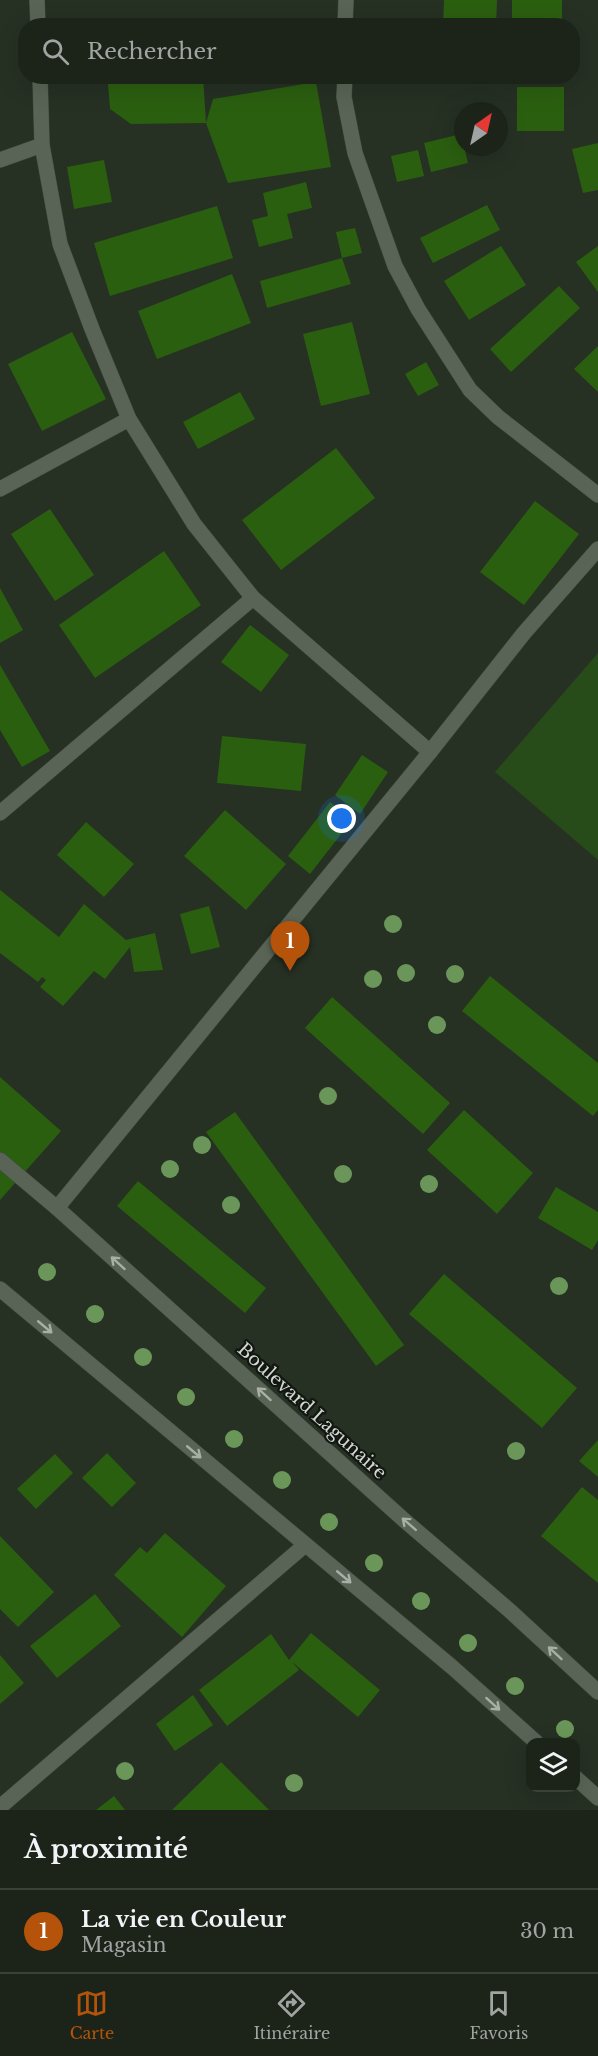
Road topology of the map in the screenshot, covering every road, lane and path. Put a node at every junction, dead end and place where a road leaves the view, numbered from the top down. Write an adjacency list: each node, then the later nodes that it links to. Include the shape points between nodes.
1 (37, 0): 3 (street)
2 (345, 0): 4 (street)
3 (38, 18)
4 (345, 18)
5 (40, 84): 7 (street)
6 (345, 84): 11 (street, via 354,153 395,266 418,309 470,390 498,417)
7 (42, 145): 8 (street); 9 (street, via 60,244)
8 (0, 160)
9 (129, 419): 10 (street); 13 (street, via 194,524)
10 (0, 489)
11 (598, 495)
12 (598, 549): 14 (street, via 524,633)
13 (253, 598): 14 (street); 15 (street)
14 (430, 752): 17 (street)
15 (0, 813)
16 (0, 1160): 17 (street, Boulevard Lagunaire)
17 (57, 1208): 20 (street, Boulevard Lagunaire, one-way to 17)
18 (0, 1290): 19 (street, one-way to 19)
19 (305, 1545): 21 (street, one-way to 21); 24 (street)
20 (598, 1692)
21 (530, 1738)
22 (580, 1782): 23 (street)
23 (598, 1798)
24 (0, 1807)

